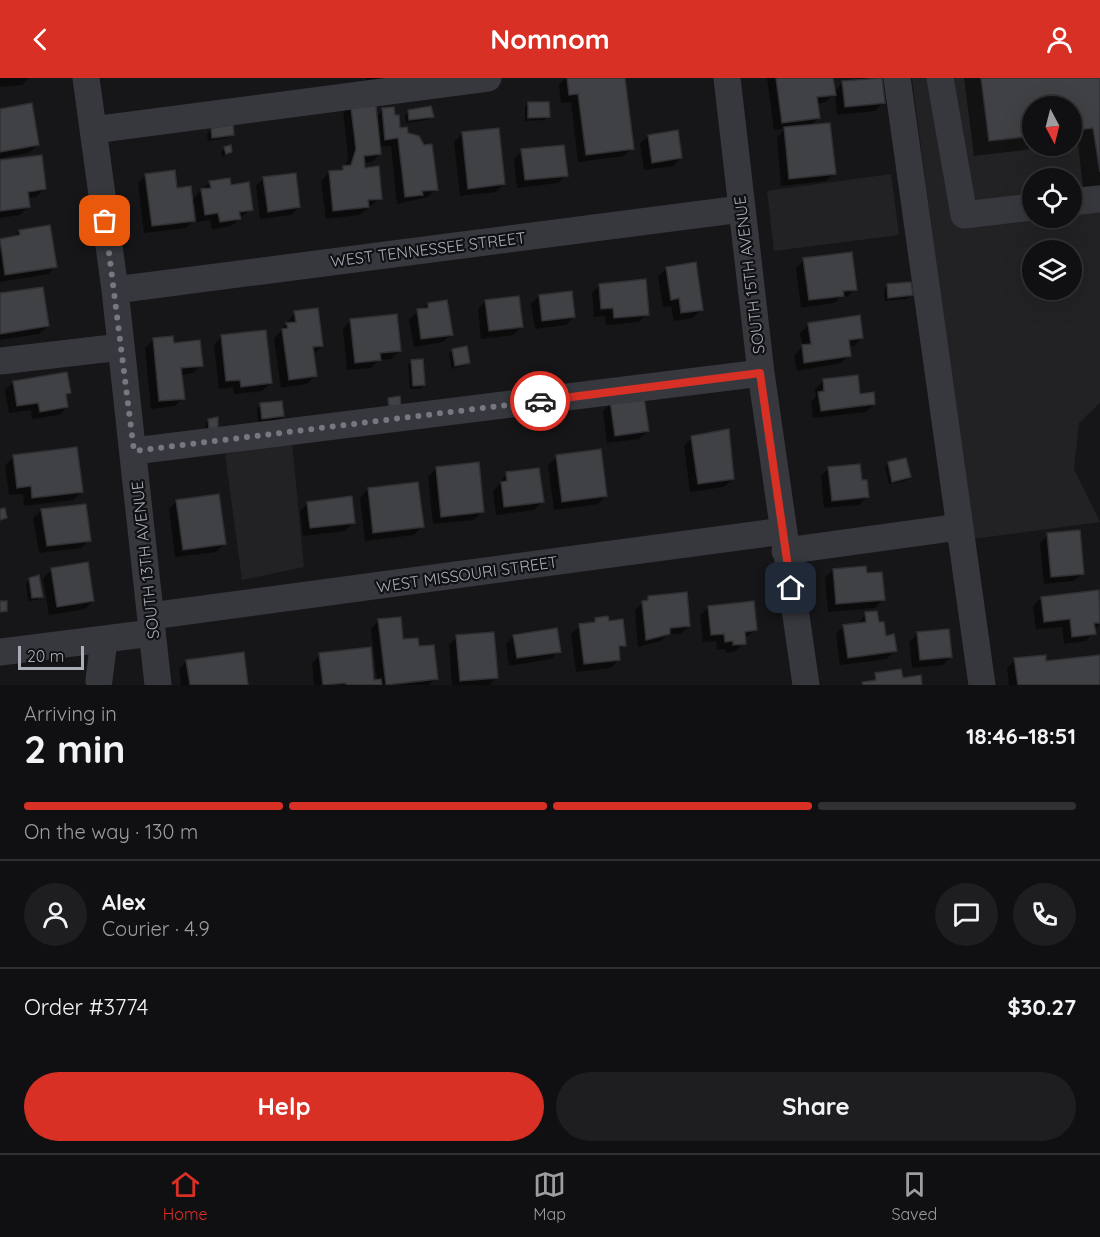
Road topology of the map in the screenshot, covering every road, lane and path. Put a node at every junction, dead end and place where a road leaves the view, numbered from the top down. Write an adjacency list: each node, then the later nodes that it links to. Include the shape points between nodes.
1 (86, 78): 6 (street, SOUTH 13TH AVENUE)
2 (488, 78): 6 (street)
3 (727, 78): 10 (street, SOUTH 15TH AVENUE)
4 (897, 78): 16 (street)
5 (940, 78): 9 (street, via 964,215)
6 (93, 130): 11 (street, SOUTH 13TH AVENUE)
7 (1100, 199): 8 (street)
8 (1082, 201)
9 (1022, 208)
10 (741, 209): 11 (street, WEST TENNESSEE STREET); 14 (street, SOUTH 15TH AVENUE)
11 (115, 290): 12 (street, SOUTH 13TH AVENUE)
12 (121, 347): 13 (street); 15 (street, SOUTH 13TH AVENUE)
13 (0, 361)
14 (760, 373): 15 (street); 17 (street, SOUTH 15TH AVENUE)
15 (134, 451): 18 (street, SOUTH 13TH AVENUE)
16 (959, 527): 17 (street, WEST MISSOURI STREET); 24 (street)
17 (784, 541): 18 (street, WEST MISSOURI STREET); 23 (street, SOUTH 15TH AVENUE)
18 (152, 625): 19 (street, WEST MISSOURI STREET); 22 (street, SOUTH 13TH AVENUE)
19 (104, 640): 20 (street, WEST MISSOURI STREET); 21 (street)
20 (0, 652)
21 (99, 680)
22 (158, 685)
23 (806, 685)
24 (982, 685)

